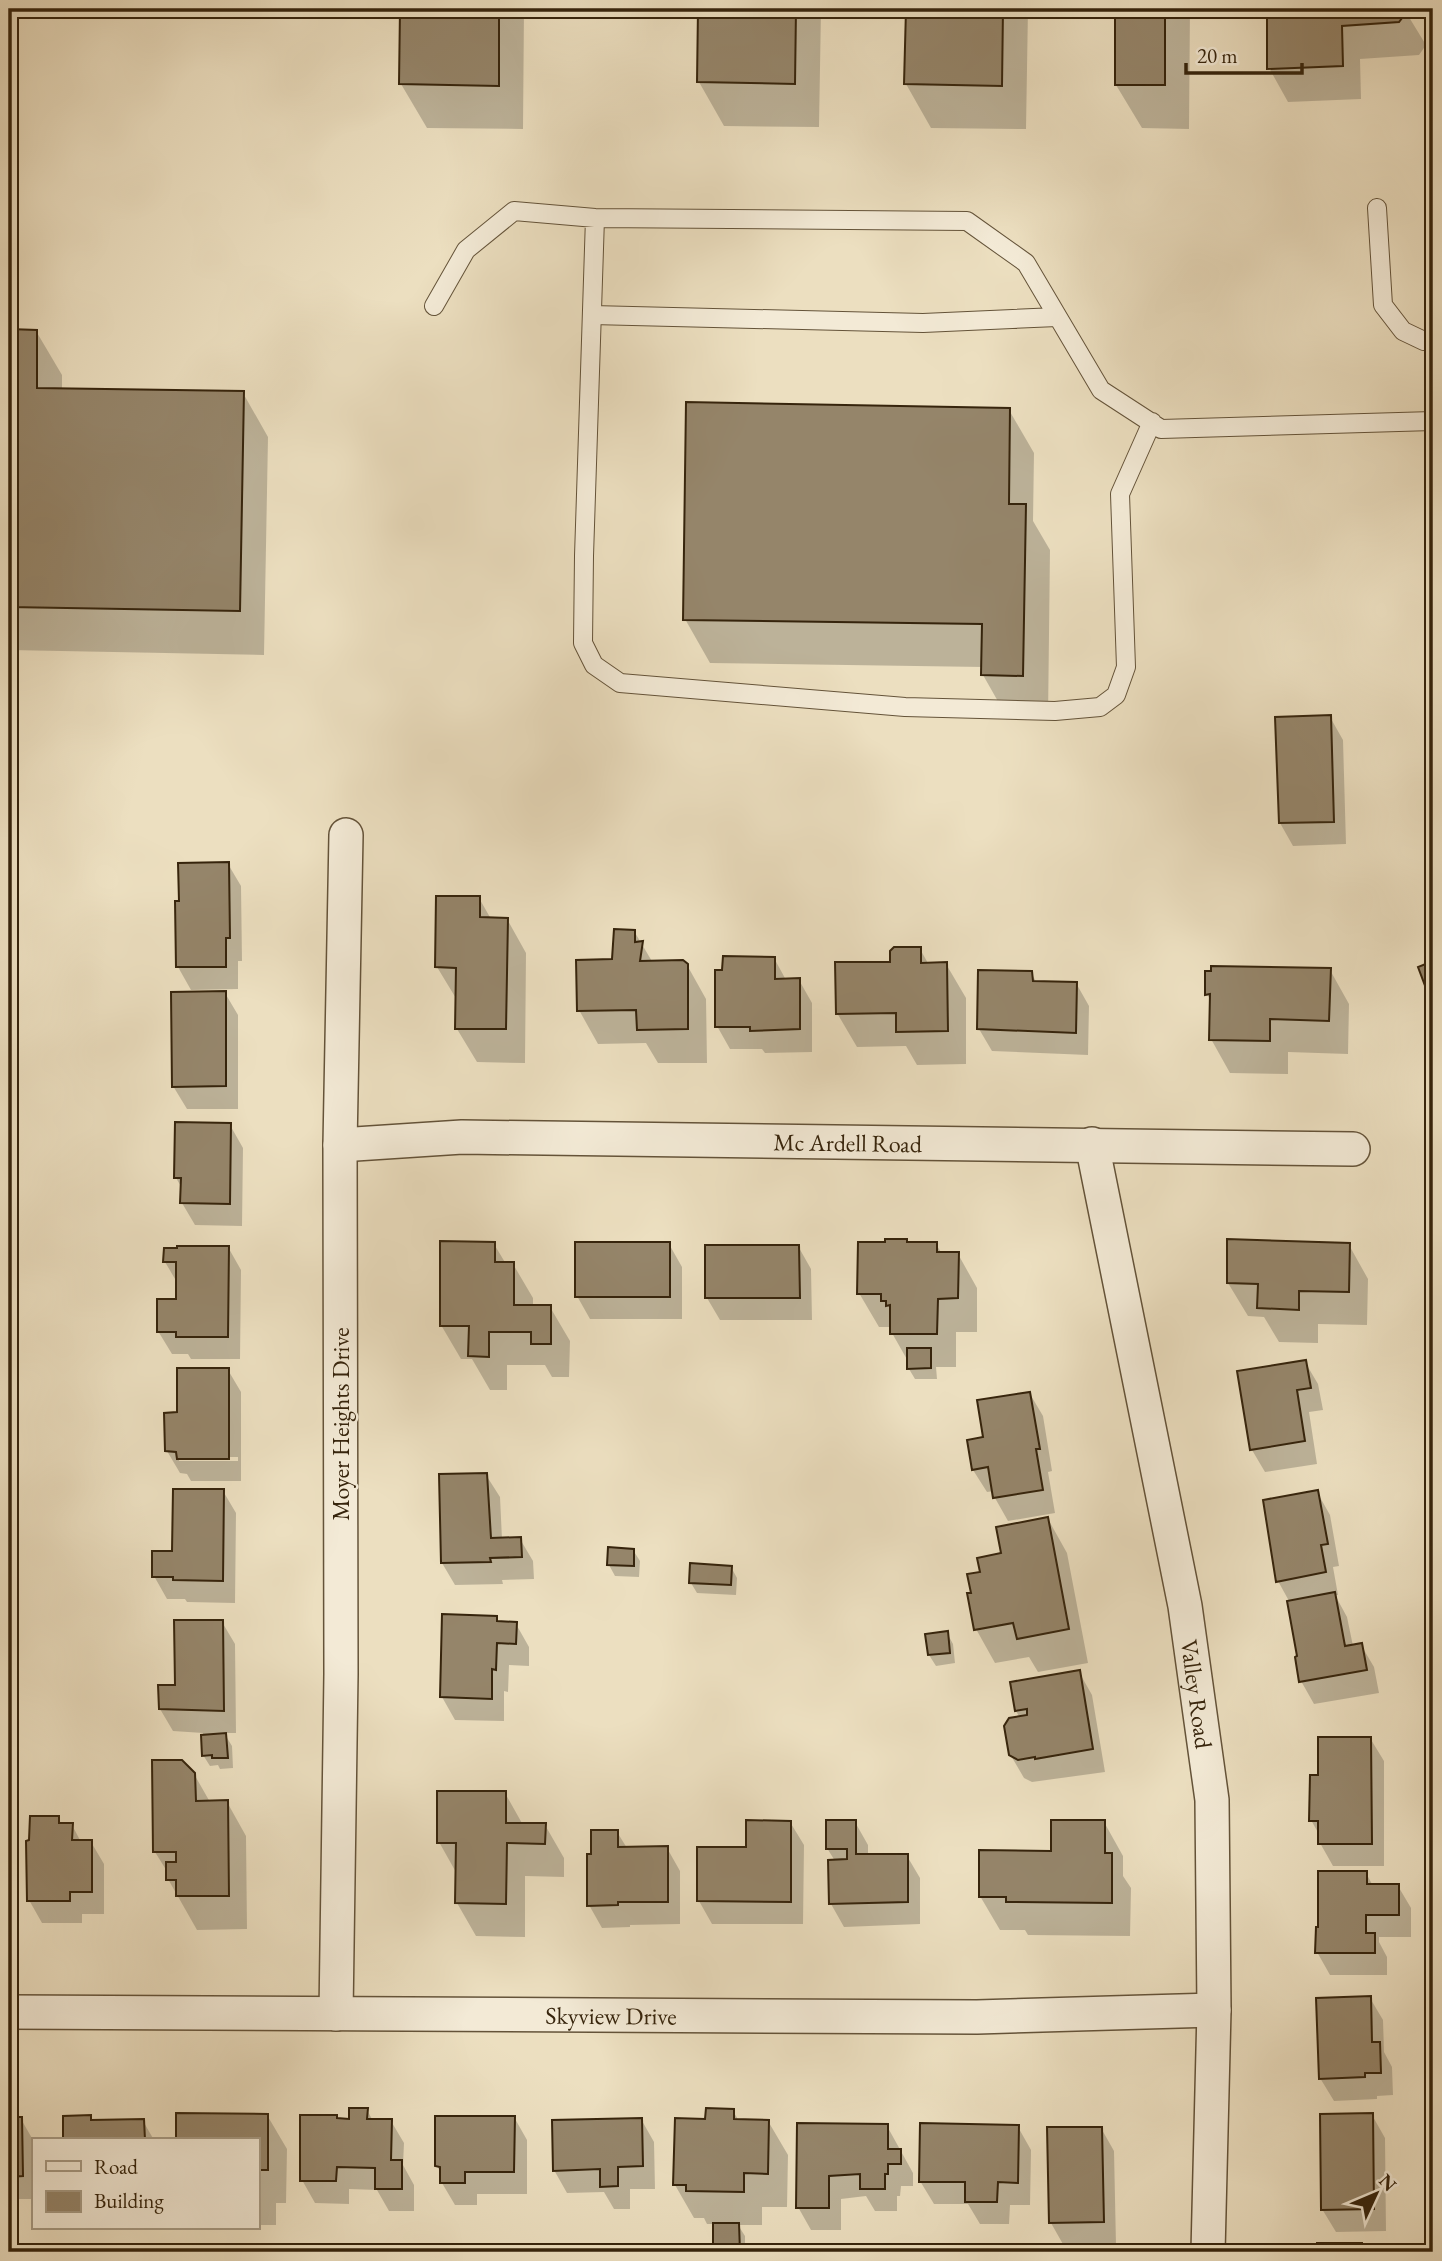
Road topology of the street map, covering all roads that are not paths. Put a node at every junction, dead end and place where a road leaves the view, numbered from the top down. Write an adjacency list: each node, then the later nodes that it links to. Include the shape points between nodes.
1 (1377, 208): 6 (lane, via 1383,305 1403,331)
2 (595, 218): 3 (lane, via 514,211 466,250); 4 (lane); 5 (lane, via 967,221 1026,263)
3 (434, 306)
4 (592, 315): 5 (lane, via 923,323); 8 (lane, via 583,643 594,665 620,683 905,707 1100,708 1116,695 1126,667 1120,494)
5 (1057, 317): 8 (lane, via 1101,390)
6 (1433, 341)
7 (1433, 421): 8 (lane, via 1161,429)
8 (1152, 422)
9 (346, 835): 11 (street, Moyer Heights Drive)
10 (1092, 1144): 11 (street, Mc Ardell Road, via 462,1137); 12 (street, Mc Ardell Road); 13 (street, Valley Road, via 1185,1606 1212,1800)
11 (340, 1145): 15 (street, Moyer Heights Drive)
12 (1353, 1149)
13 (1214, 2010): 15 (street, Skyview Drive, via 977,2017); 16 (street, Valley Road)
14 (9, 2012): 15 (street, Skyview Drive)
15 (336, 2014)
16 (1208, 2252)

